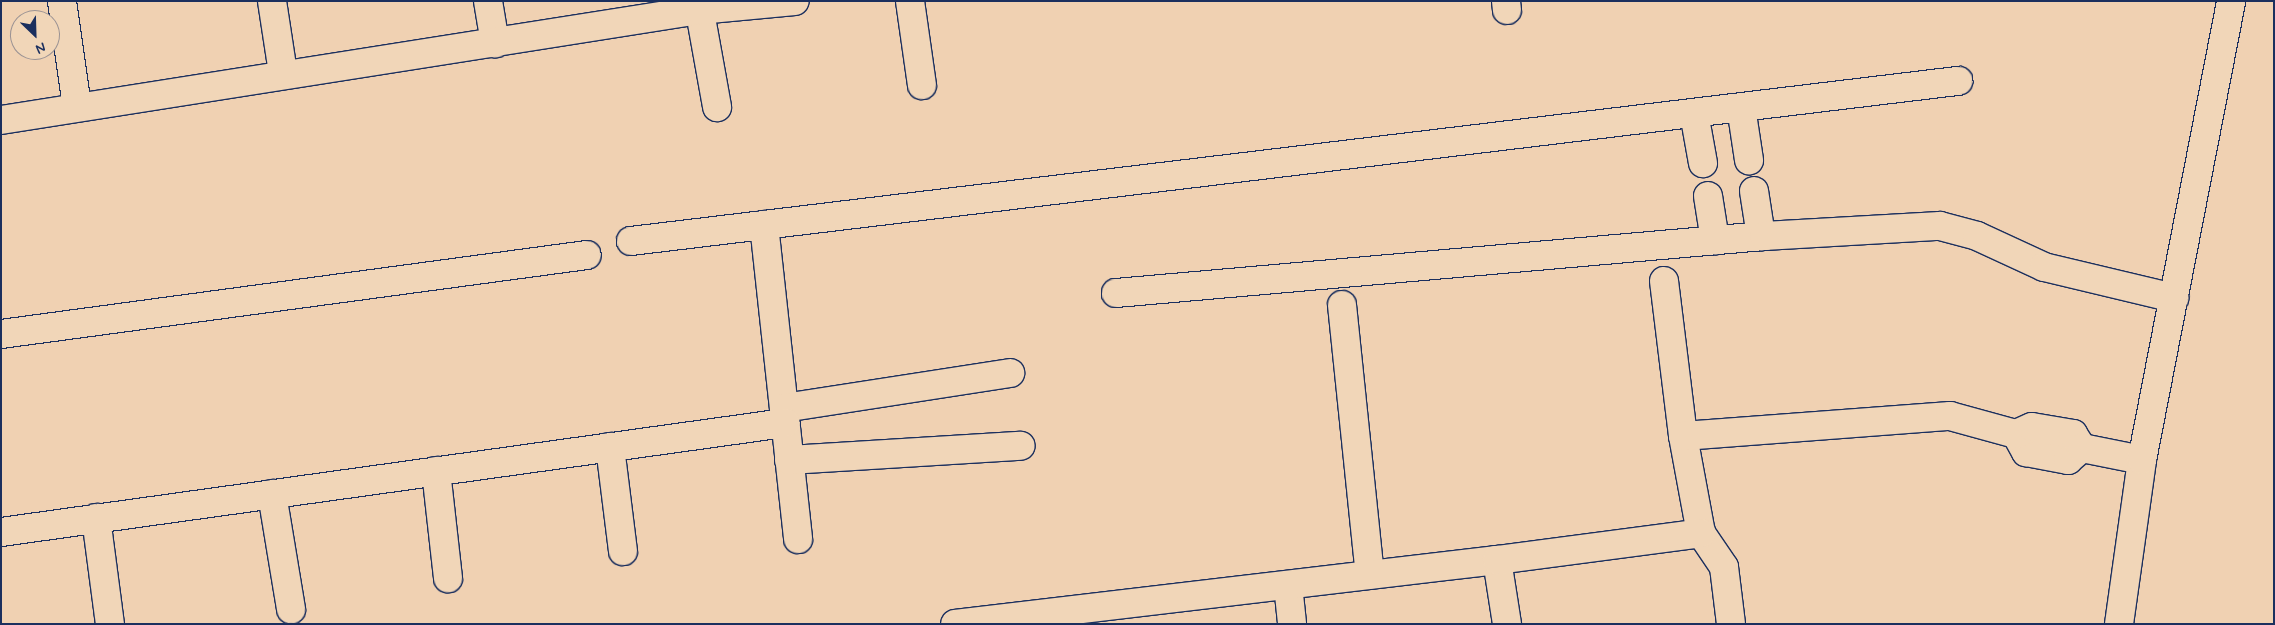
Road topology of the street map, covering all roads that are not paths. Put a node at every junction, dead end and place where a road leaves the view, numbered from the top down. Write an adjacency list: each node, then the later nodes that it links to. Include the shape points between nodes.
1 (62, 1): 12 (street)
2 (272, 1): 9 (street)
3 (488, 1): 8 (street)
4 (795, 1): 7 (street)
5 (910, 1): 11 (street)
6 (2231, 1): 28 (street)
7 (698, 6): 8 (street); 13 (street)
8 (495, 43): 9 (street)
9 (283, 73): 12 (street)
10 (1958, 81): 14 (street)
11 (922, 85)
12 (77, 107): 16 (street)
13 (717, 107)
14 (1741, 107): 15 (street); 17 (street)
15 (1694, 113): 18 (street); 21 (street)
16 (1, 120)
17 (1749, 160)
18 (1703, 163)
19 (1754, 191): 22 (street)
20 (1708, 196): 23 (street)
21 (764, 225): 24 (street); 32 (street)
22 (1761, 236): 23 (street); 28 (street, via 1940,226 1977,236 2044,267)
23 (1715, 240): 27 (street)
24 (631, 241)
25 (588, 255): 30 (street)
26 (1664, 281): 33 (street)
27 (1116, 293)
28 (2174, 298): 37 (street)
29 (1342, 306): 46 (street)
30 (1, 334)
31 (1010, 373): 32 (street)
32 (784, 415): 35 (street); 36 (street)
33 (1683, 436): 37 (street, via 1950,416 2016,434 2032,427 2073,434 2082,448); 42 (street)
34 (1021, 446): 36 (street)
35 (610, 447): 38 (street); 44 (street)
36 (789, 460): 43 (street)
37 (2142, 460): 56 (street)
38 (436, 471): 39 (street); 47 (street)
39 (272, 494): 40 (street); 49 (street)
40 (96, 518): 41 (street); 51 (street)
41 (1, 532)
42 (1701, 533): 45 (street); 55 (street, via 1724,567)
43 (798, 539)
44 (623, 551)
45 (1497, 560): 46 (street); 54 (street)
46 (1370, 575): 48 (street)
47 (448, 578)
48 (1288, 585): 50 (street); 53 (street)
49 (291, 609)
50 (1082, 615): 52 (street)
51 (110, 624)
52 (956, 624)
53 (1292, 624)
54 (1506, 624)
55 (1731, 624)
56 (2119, 624)

